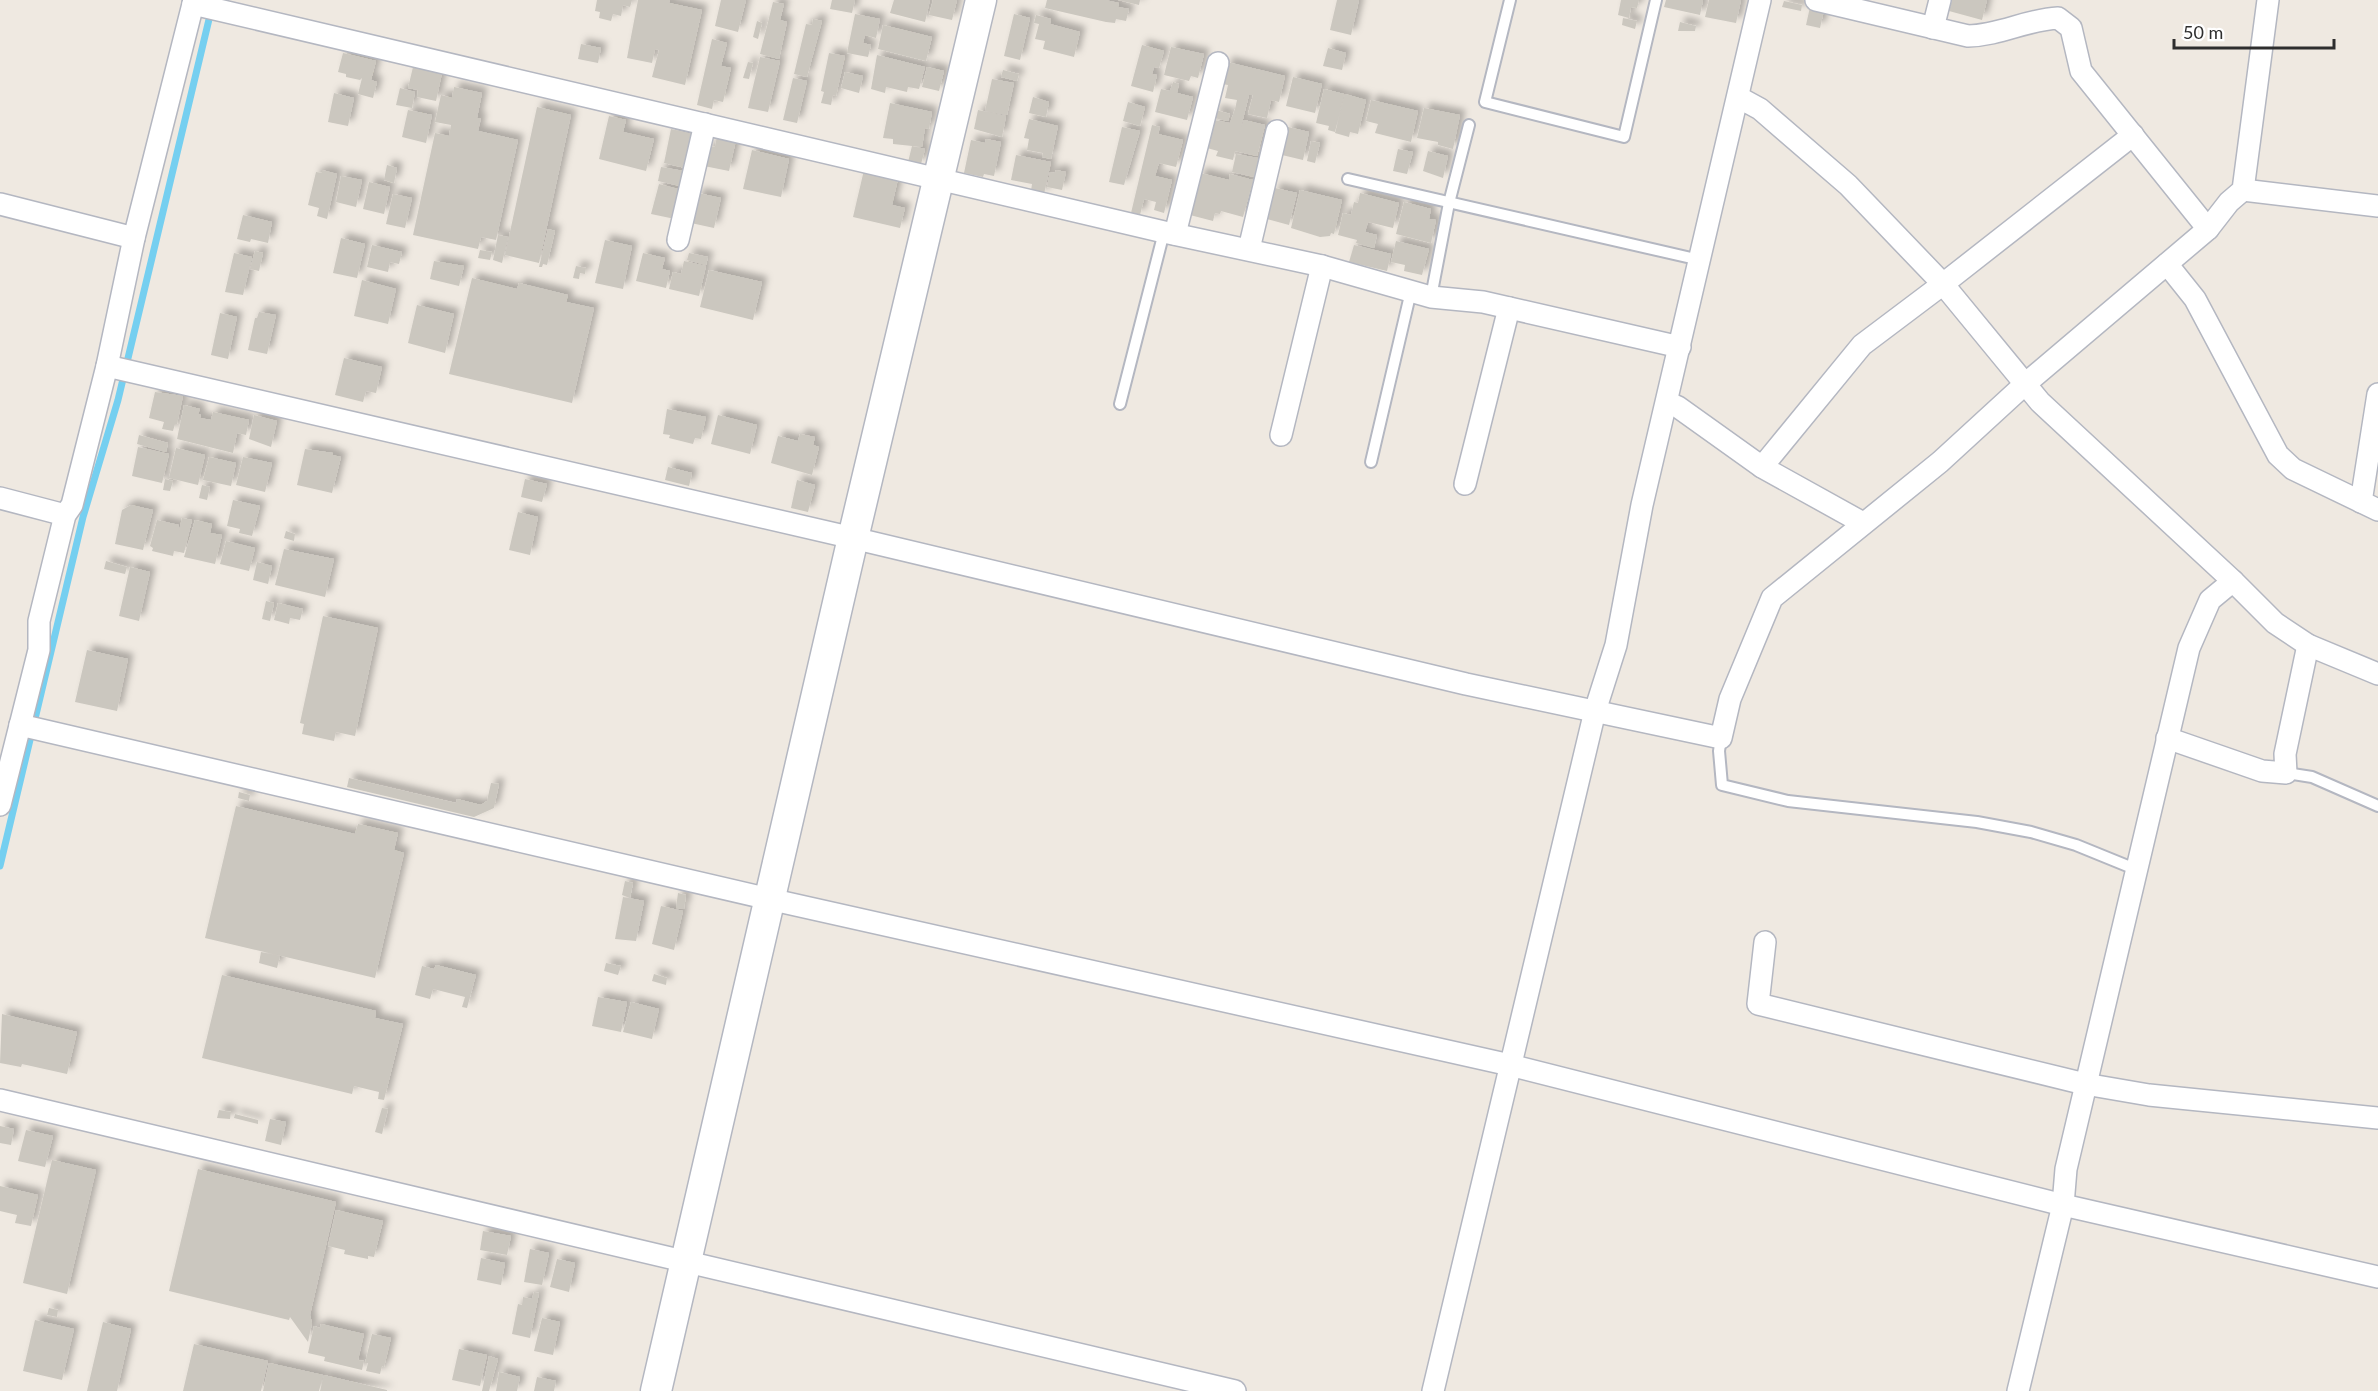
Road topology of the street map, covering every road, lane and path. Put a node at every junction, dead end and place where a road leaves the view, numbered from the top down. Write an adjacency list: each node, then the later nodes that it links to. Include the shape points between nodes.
1 (981, 0): 16 (street)
2 (1510, 0): 3 (lane, via 1485,102 1624,136)
3 (1656, 0)
4 (1760, 0): 11 (street)
5 (1816, 0): 9 (street)
6 (1940, 0): 9 (street)
7 (2268, 0): 18 (street)
8 (193, 2): 12 (street); 24 (street)
9 (1933, 28): 15 (street, via 1987,36 2058,18 2072,28 2081,71)
10 (1218, 63): 23 (street)
11 (1738, 97): 27 (street); 30 (street, via 1760,109 1848,185)
12 (705, 124): 16 (street); 25 (street)
13 (1468, 126): 19 (lane)
14 (1277, 131): 26 (street)
15 (2133, 135): 22 (street); 30 (street)
16 (938, 178): 23 (street); 48 (street)
17 (1348, 179): 19 (lane)
18 (2243, 190): 21 (street); 22 (street)
19 (1449, 203): 27 (lane); 31 (lane)
20 (0, 204): 24 (street)
21 (2378, 206)
22 (2208, 229): 28 (street)
23 (1169, 233): 26 (street); 38 (lane)
24 (134, 238): 34 (street)
25 (678, 240)
26 (1249, 249): 29 (street)
27 (1700, 260): 33 (street)
28 (2167, 264): 35 (street); 45 (street, via 2195,299 2278,455 2293,469)
29 (1322, 266): 31 (street); 39 (street)
30 (1943, 284): 35 (street); 42 (street, via 1862,345)
31 (1421, 294): 32 (street); 41 (lane)
32 (1509, 308): 33 (street); 43 (street)
33 (1680, 346): 37 (street)
34 (107, 366): 46 (street, via 72,506); 48 (street)
35 (2024, 385): 47 (street, via 1940,462); 49 (street)
36 (2378, 394): 40 (street)
37 (1667, 402): 42 (street); 52 (street, via 1642,505 1616,645)
38 (1120, 404)
39 (1281, 435)
40 (2373, 454): 45 (street)
41 (1371, 462)
42 (1762, 467): 47 (street)
43 (1465, 484)
44 (0, 498): 46 (street)
45 (2370, 506)
46 (65, 515): 53 (street, via 39,621 39,650)
47 (1863, 523): 54 (street, via 1772,598 1730,699)
48 (853, 538): 52 (street); 60 (street)
49 (2233, 581): 50 (street, via 2275,622); 55 (street, via 2210,600 2189,648)
50 (2308, 645): 51 (street); 56 (street, via 2285,754)
51 (2378, 674)
52 (1596, 711): 54 (street); 62 (street)
53 (20, 725): 57 (street); 60 (street)
54 (1721, 738): 59 (lane, via 1722,785 1788,801 1977,822 2031,832)
55 (2167, 738): 56 (street, via 2262,771); 59 (street)
56 (2286, 773): 58 (lane, via 2312,777)
57 (2, 793)
58 (2378, 806)
59 (2136, 869): 63 (street)
60 (769, 899): 62 (street); 67 (street)
61 (1765, 942): 63 (street, via 1758,1004)
62 (1510, 1065): 66 (street); 71 (street)
63 (2085, 1084): 65 (street, via 2149,1095); 66 (street, via 2066,1169)
64 (0, 1100): 67 (street)
65 (2378, 1118)
66 (2063, 1205): 68 (street); 72 (street)
67 (687, 1261): 69 (street); 70 (street)
68 (2378, 1276)
69 (656, 1391)
70 (1235, 1391)
71 (1433, 1391)
72 (2018, 1391)

